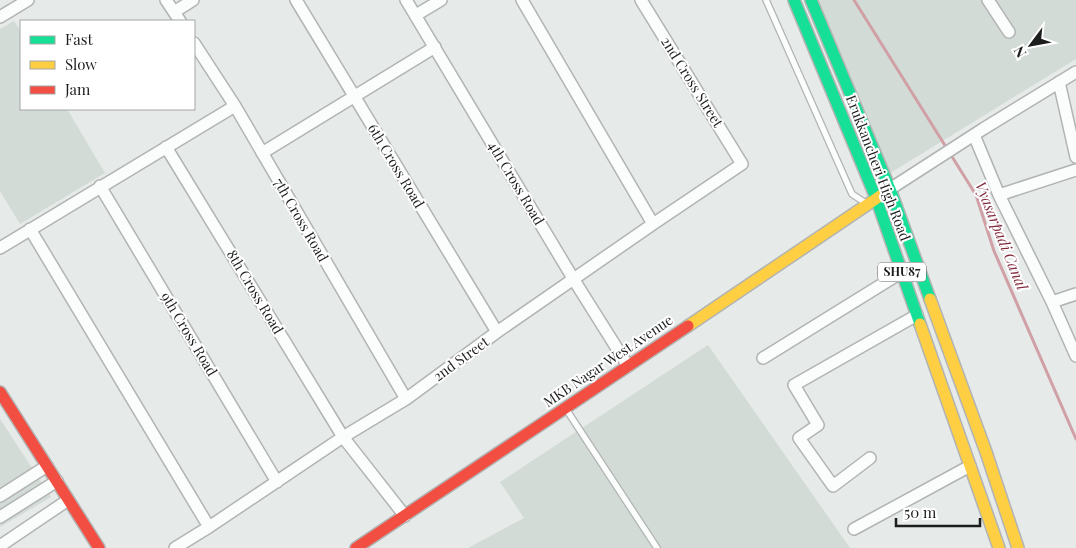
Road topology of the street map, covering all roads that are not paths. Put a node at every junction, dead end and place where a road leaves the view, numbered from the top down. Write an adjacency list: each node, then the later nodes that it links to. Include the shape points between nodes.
1 (28, 0): 15 (street)
2 (166, 0): 14 (street)
3 (193, 0): 14 (street)
4 (296, 0): 21 (street, 6th Cross Road)
5 (406, 0): 13 (street, 4th Cross Road)
6 (442, 0): 13 (street)
7 (522, 0): 34 (street)
8 (641, 0): 28 (street, 2nd Cross Street)
9 (766, 0): 33 (lane, via 852,194)
10 (811, 0): 31 (main road, SHU87)
11 (988, 0): 16 (street)
12 (796, 1): 33 (main road, Erukkancheri High Road / SHU87)
13 (416, 15): 18 (street, 4th Cross Road)
14 (177, 16)
15 (0, 17)
16 (1009, 32)
17 (195, 44): 22 (street, 7th Cross Road)
18 (435, 47): 21 (street); 38 (street, 4th Cross Road)
19 (1076, 72): 20 (street)
20 (1059, 82): 23 (street); 24 (street)
21 (354, 96): 26 (street); 42 (street, 6th Cross Road)
22 (235, 106): 25 (street); 26 (street, 7th Cross Road)
23 (974, 135): 31 (street); 32 (street)
24 (1074, 137): 27 (street)
25 (166, 147): 30 (street); 49 (street, 8th Cross Road)
26 (262, 153): 47 (street, 7th Cross Road)
27 (1076, 157)
28 (742, 164): 34 (street, 2nd Street)
29 (1076, 170): 32 (street)
30 (100, 186): 35 (street); 54 (street, 9th Cross Road)
31 (890, 189): 33 (main road, MKB Nagar West Avenue); 67 (main road, SHU87)
32 (999, 195): 40 (street)
33 (872, 201): 37 (main road, Erukkancheri High Road / SHU87); 45 (main road, MKB Nagar West Avenue)
34 (653, 224): 38 (street, 2nd Street)
35 (30, 229): 36 (street); 59 (street)
36 (0, 248)
37 (902, 272): 41 (main road, Erukkancheri High Road / SHU87); 44 (street)
38 (574, 280): 42 (street, 2nd Street); 45 (street, 4th Cross Road)
39 (1076, 294): 40 (street)
40 (1052, 302): 43 (street)
41 (917, 315): 50 (street, via 794,385 818,425 799,438 833,486); 52 (main road, Erukkancheri High Road / SHU87)
42 (497, 332): 47 (street, 2nd Street)
43 (1076, 356)
44 (763, 358)
45 (628, 366): 48 (main road, MKB Nagar West Avenue)
46 (0, 392): 51 (main road)
47 (406, 399): 49 (street, 2nd Street)
48 (565, 408): 57 (main road, MKB Nagar West Avenue); 65 (lane)
49 (343, 437): 54 (street, 2nd Street); 57 (street, 8th Cross Road)
50 (870, 458)
51 (47, 466): 53 (main road); 55 (street)
52 (970, 466): 60 (street); 66 (main road, Erukkancheri High Road / SHU87)
53 (57, 481): 56 (main road); 58 (street)
54 (277, 482): 59 (street, 2nd Street)
55 (0, 496)
56 (68, 500): 61 (street); 62 (main road)
57 (406, 516): 64 (main road, MKB Nagar West Avenue)
58 (0, 517)
59 (209, 527): 63 (street, 2nd Street)
60 (854, 529)
61 (0, 546)
62 (99, 548)
63 (175, 548)
64 (356, 548)
65 (657, 548)
66 (999, 548)
67 (1018, 548)

